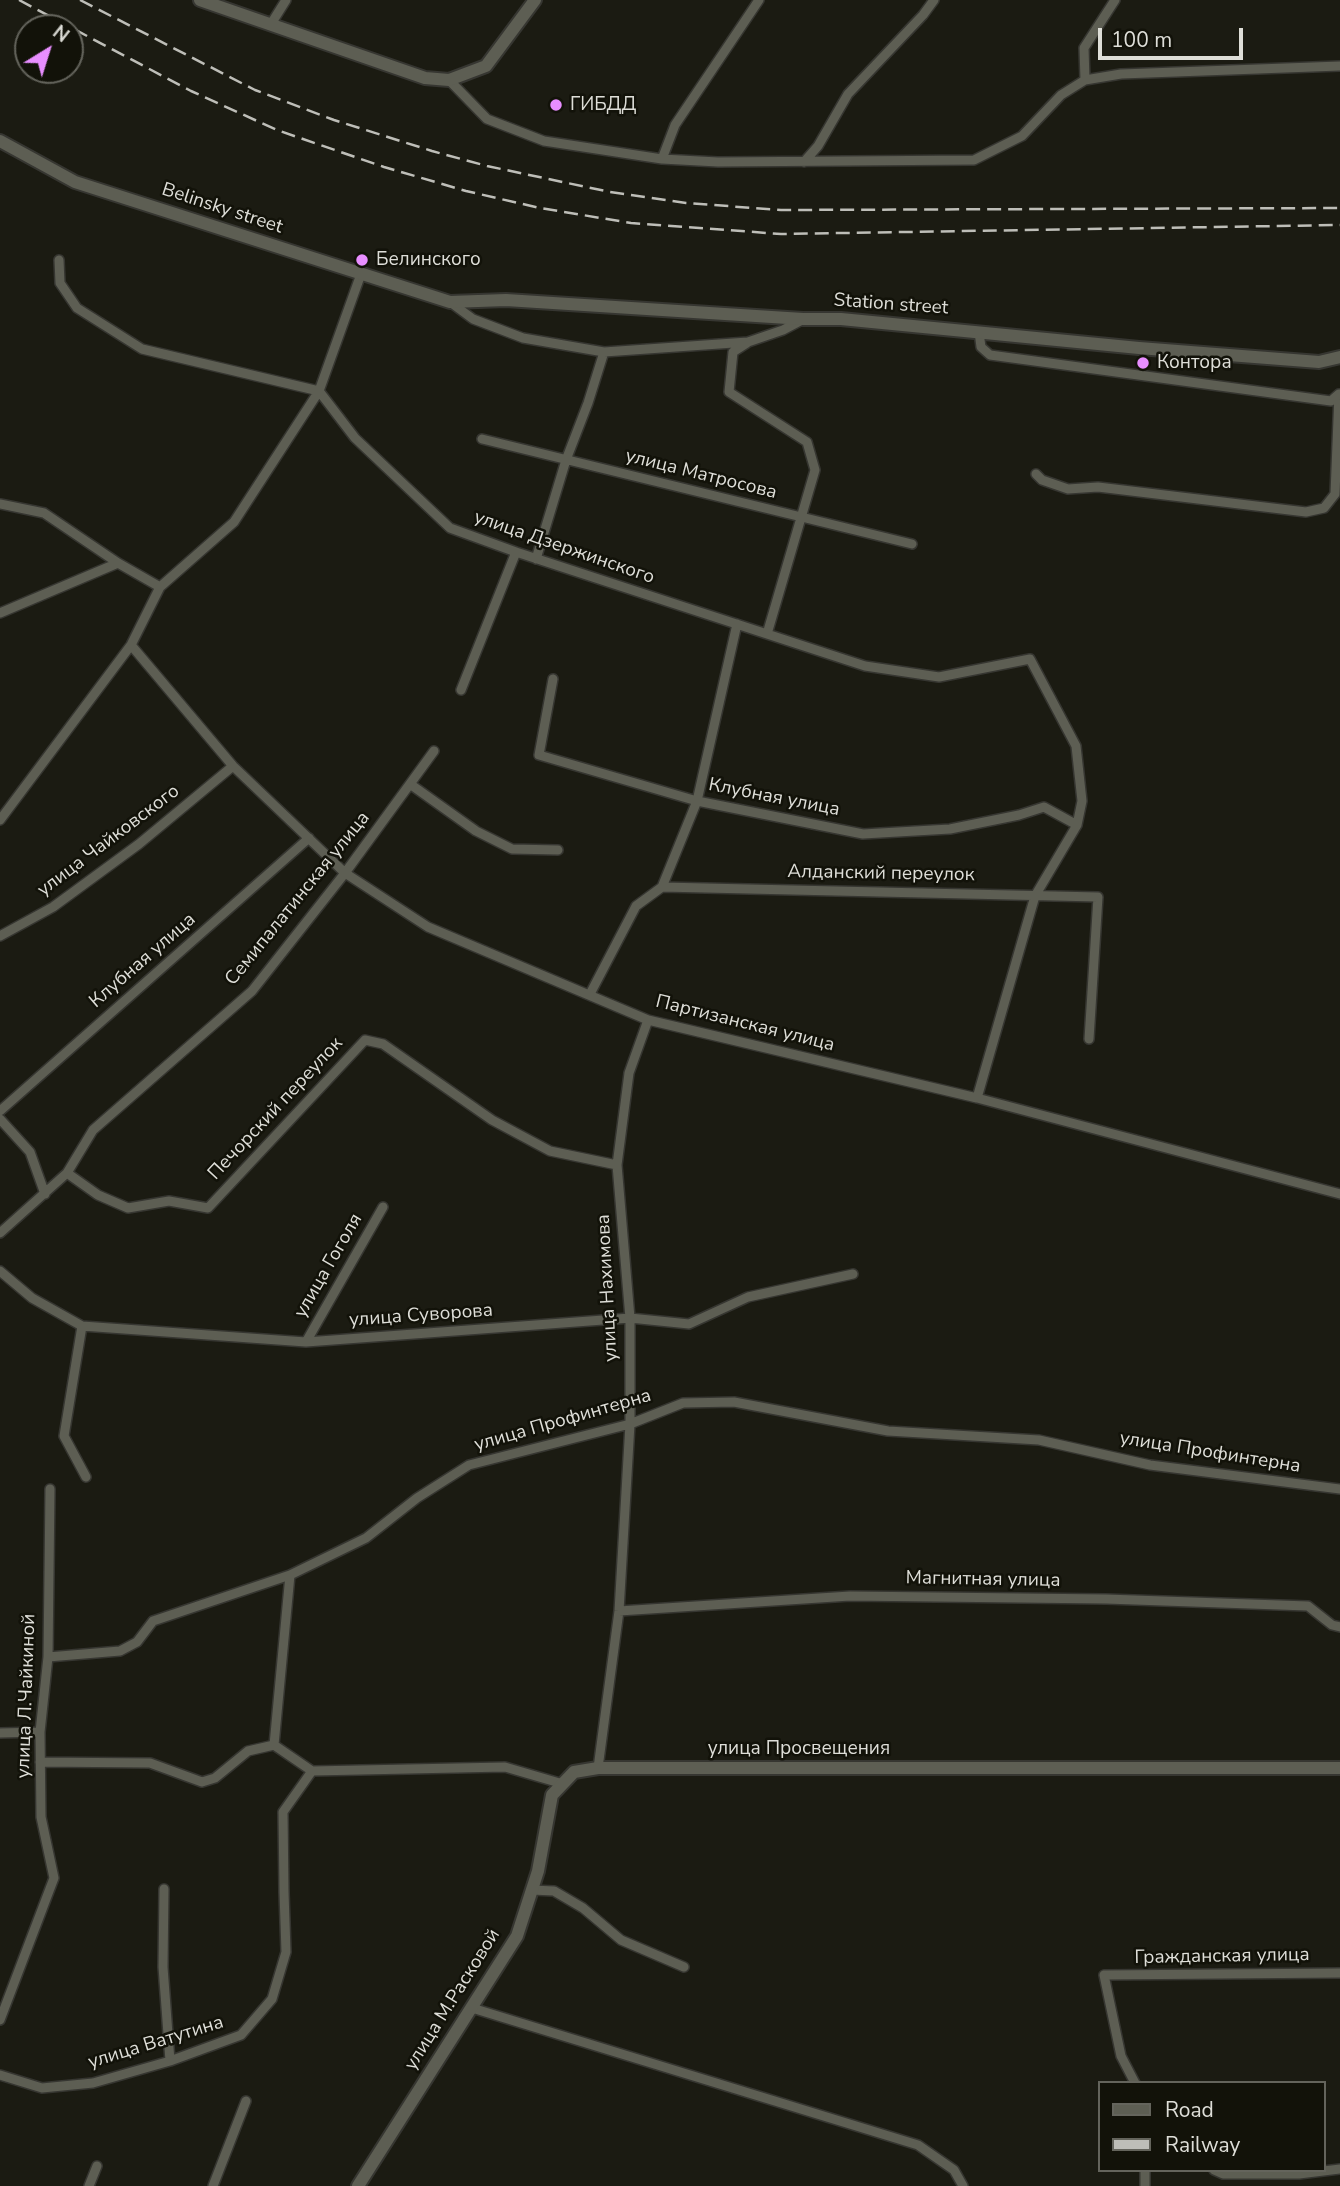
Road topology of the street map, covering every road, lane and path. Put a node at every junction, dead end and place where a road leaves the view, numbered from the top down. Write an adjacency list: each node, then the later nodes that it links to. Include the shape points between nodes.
1 (200, 0): 7 (main road)
2 (286, 0): 7 (street)
3 (535, 0): 9 (main road, via 486,66)
4 (759, 0): 12 (street, via 675,125)
5 (934, 0): 13 (street, via 848,94)
6 (1115, 0): 10 (street, via 1084,48)
7 (271, 24): 9 (main road, via 425,79)
8 (1340, 66): 10 (street, via 1121,74)
9 (449, 80): 12 (street, via 487,119 544,141)
10 (1085, 80): 13 (street, via 1061,95 1022,136 974,160)
11 (0, 141): 15 (main road, Belinsky street, via 75,182)
12 (662, 159): 13 (street)
13 (804, 162)
14 (59, 260): 22 (street, via 60,283 77,308 142,349)
15 (361, 274): 16 (main road, Belinsky street); 22 (street)
16 (444, 301): 17 (main road, Station street, via 506,300); 20 (street, via 473,319 523,338)
17 (803, 319): 18 (main road, Station street); 19 (street)
18 (979, 332): 21 (main road, Station street, via 1319,362); 23 (street, via 981,346 990,355 1331,401)
19 (748, 342): 20 (street); 28 (street, via 733,352 729,392 807,442 816,470)
20 (604, 352): 25 (street)
21 (1340, 357)
22 (319, 391): 30 (street, улица Дзержинского, via 355,439 450,528); 33 (street, via 234,522)
23 (1340, 391): 26 (street, via 1335,494 1324,508 1306,512 1098,487 1068,489)
24 (482, 439): 25 (street, улица Матросова)
25 (566, 460): 28 (street, улица Матросова); 31 (street)
26 (1036, 474)
27 (0, 504): 32 (street, via 44,513)
28 (800, 517): 29 (street, улица Матросова); 36 (street)
29 (912, 544)
30 (516, 552): 31 (street, улица Дзержинского); 39 (street)
31 (536, 559): 35 (street, улица Дзержинского)
32 (118, 563): 33 (street); 34 (street)
33 (160, 587): 37 (street)
34 (0, 612)
35 (737, 624): 36 (street, улица Дзержинского); 43 (street)
36 (767, 634): 45 (street, улица Дзержинского, via 864,666 939,677 1030,659 1076,746 1082,801)
37 (131, 646): 41 (street, Партизанская улица); 44 (street)
38 (553, 679): 43 (street, Клубная улица, via 539,755)
39 (461, 690)
40 (434, 751): 42 (street, Семипалатинская улица)
41 (233, 766): 46 (street, Партизанская улица); 51 (street, улица Чайковского, via 53,907)
42 (410, 784): 47 (street, via 476,831 512,849); 48 (street, Семипалатинская улица)
43 (697, 801): 45 (street, Клубная улица, via 863,834 950,830 1044,807); 49 (street)
44 (0, 820)
45 (1077, 825): 50 (street)
46 (309, 838): 48 (street, Партизанская улица); 56 (street, Клубная улица)
47 (558, 850)
48 (345, 873): 52 (street, Партизанская улица, via 428,928); 59 (street, Семипалатинская улица, via 252,990 93,1130)
49 (662, 887): 50 (street, Алданский переулок); 52 (street, via 636,906)
50 (1035, 896): 54 (street, Алданский переулок, via 1098,897); 55 (street)
51 (0, 936)
52 (590, 994): 53 (street, Партизанская улица)
53 (648, 1020): 55 (street, Партизанская улица); 58 (street, улица Нахимова, via 629,1073)
54 (1089, 1039)
55 (977, 1098): 61 (street, Партизанская улица)
56 (0, 1111)
57 (0, 1119): 60 (street, via 30,1152)
58 (617, 1165): 59 (street, Печорский переулок, via 550,1151 492,1120 383,1044 365,1040 208,1208 169,1201 128,1208); 66 (street, улица Нахимова)
59 (67, 1174): 60 (street, Семипалатинская улица)
60 (45, 1194): 63 (street, Семипалатинская улица)
61 (1340, 1194)
62 (383, 1207): 68 (street, улица Гоголя)
63 (0, 1233)
64 (0, 1271): 67 (street, улица Суворова, via 32,1298)
65 (853, 1274): 66 (street, улица Суворова, via 748,1297 690,1324)
66 (630, 1318): 68 (street, улица Суворова); 69 (street, улица Нахимова)
67 (82, 1326): 68 (street, улица Суворова); 70 (street, via 64,1436)
68 (306, 1342)
69 (631, 1424): 72 (street, улица Профинтерна, via 683,1404 734,1402 888,1431 1039,1440 1150,1465); 73 (street, улица Профинтерна, via 469,1465 366,1538); 74 (street, улица Нахимова)
70 (86, 1477)
71 (50, 1489): 76 (street, улица Л.Чайкиной)
72 (1340, 1489)
73 (290, 1575): 76 (street, улица Профинтерна, via 153,1621 137,1642 120,1651); 79 (street)
74 (619, 1611): 75 (street, Магнитная улица, via 850,1596 1106,1599 1308,1606); 81 (street, улица Нахимова)
75 (1340, 1627)
76 (48, 1657): 77 (street, улица Л.Чайкиной)
77 (40, 1732): 78 (street); 80 (street, улица Л.Чайкиной)
78 (0, 1733)
79 (274, 1745): 80 (street, via 248,1751 215,1778 202,1782 150,1763); 83 (street)
80 (40, 1762): 90 (street, улица Л.Чайкиной, via 41,1817 54,1878)
81 (598, 1768): 82 (main road, улица Просвещения); 84 (main road, улица Просвещения, via 574,1772)
82 (1340, 1768)
83 (312, 1771): 84 (street, via 505,1767); 91 (street, улица Ватутина, via 284,1812 286,1952 272,1998 241,2035)
84 (563, 1784): 86 (main road, улица М.Расковой, via 552,1795)
85 (164, 1889): 91 (street, via 163,1967)
86 (532, 1890): 87 (street, via 554,1891 621,1940); 89 (main road, улица М.Расковой, via 517,1936)
87 (684, 1967)
88 (1340, 1973): 93 (street, Гражданская улица, via 1104,1975 1121,2056)
89 (472, 2008): 100 (main road, улица М.Расковой); 101 (street, via 918,2145 954,2170)
90 (0, 2020)
91 (170, 2061): 92 (street, улица Ватутина, via 93,2082 42,2088)
92 (0, 2075)
93 (1134, 2081)
94 (246, 2101): 99 (street)
95 (97, 2166): 98 (street)
96 (1218, 2172): 97 (street)
97 (1320, 2172)
98 (89, 2186)
99 (213, 2186)
100 (358, 2186)
101 (963, 2186)

